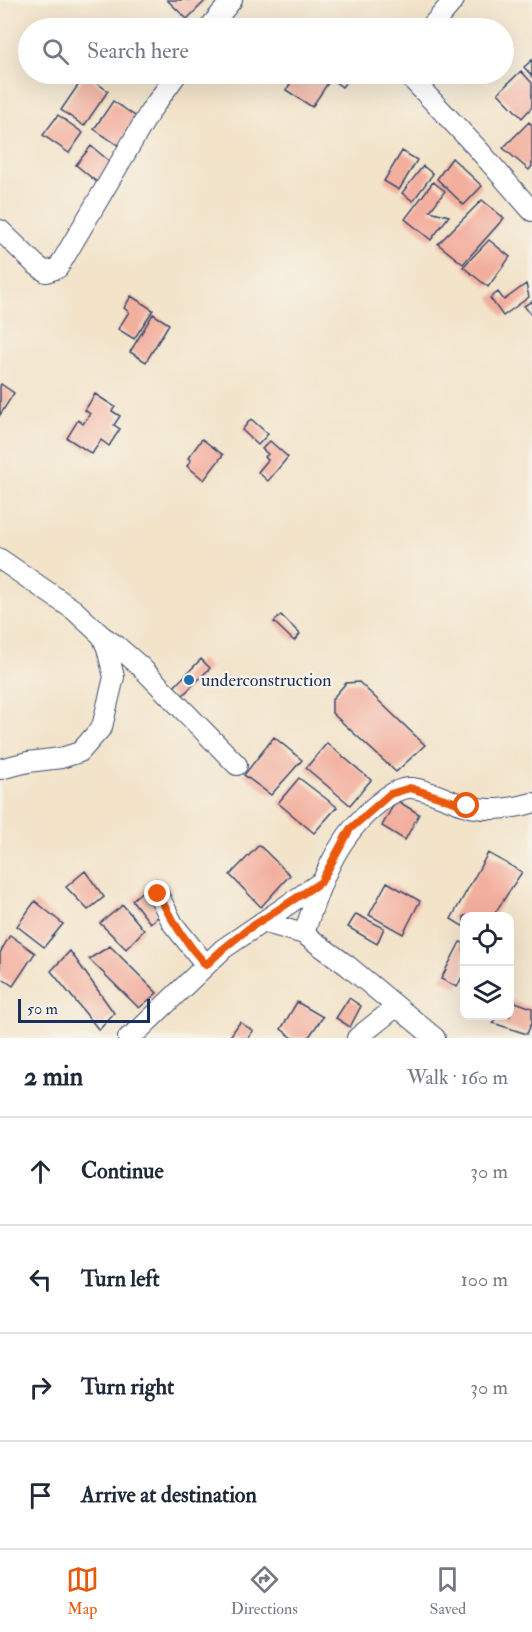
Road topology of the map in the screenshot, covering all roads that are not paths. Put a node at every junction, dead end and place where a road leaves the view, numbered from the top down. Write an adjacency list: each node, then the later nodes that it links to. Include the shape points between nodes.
1 (232, 0): 3 (street)
2 (454, 0): 4 (street)
3 (217, 18)
4 (439, 18)
5 (170, 84): 8 (street, via 58,268 46,272)
6 (416, 84): 7 (street)
7 (532, 211)
8 (0, 230)
9 (0, 559): 10 (street, via 74,610)
10 (102, 636): 11 (street, via 140,666); 12 (street, via 114,677 102,727 80,752)
11 (237, 765)
12 (0, 769)
13 (532, 803): 14 (street, via 492,808 467,806 410,788 390,794 350,829)
14 (321, 882): 16 (street); 17 (street)
15 (158, 894): 18 (street, via 173,924)
16 (262, 922): 17 (street); 18 (street)
17 (304, 934): 19 (street)
18 (206, 965): 20 (street)
19 (396, 1007): 21 (street); 22 (street)
20 (128, 1038)
21 (357, 1038)
22 (435, 1038)

